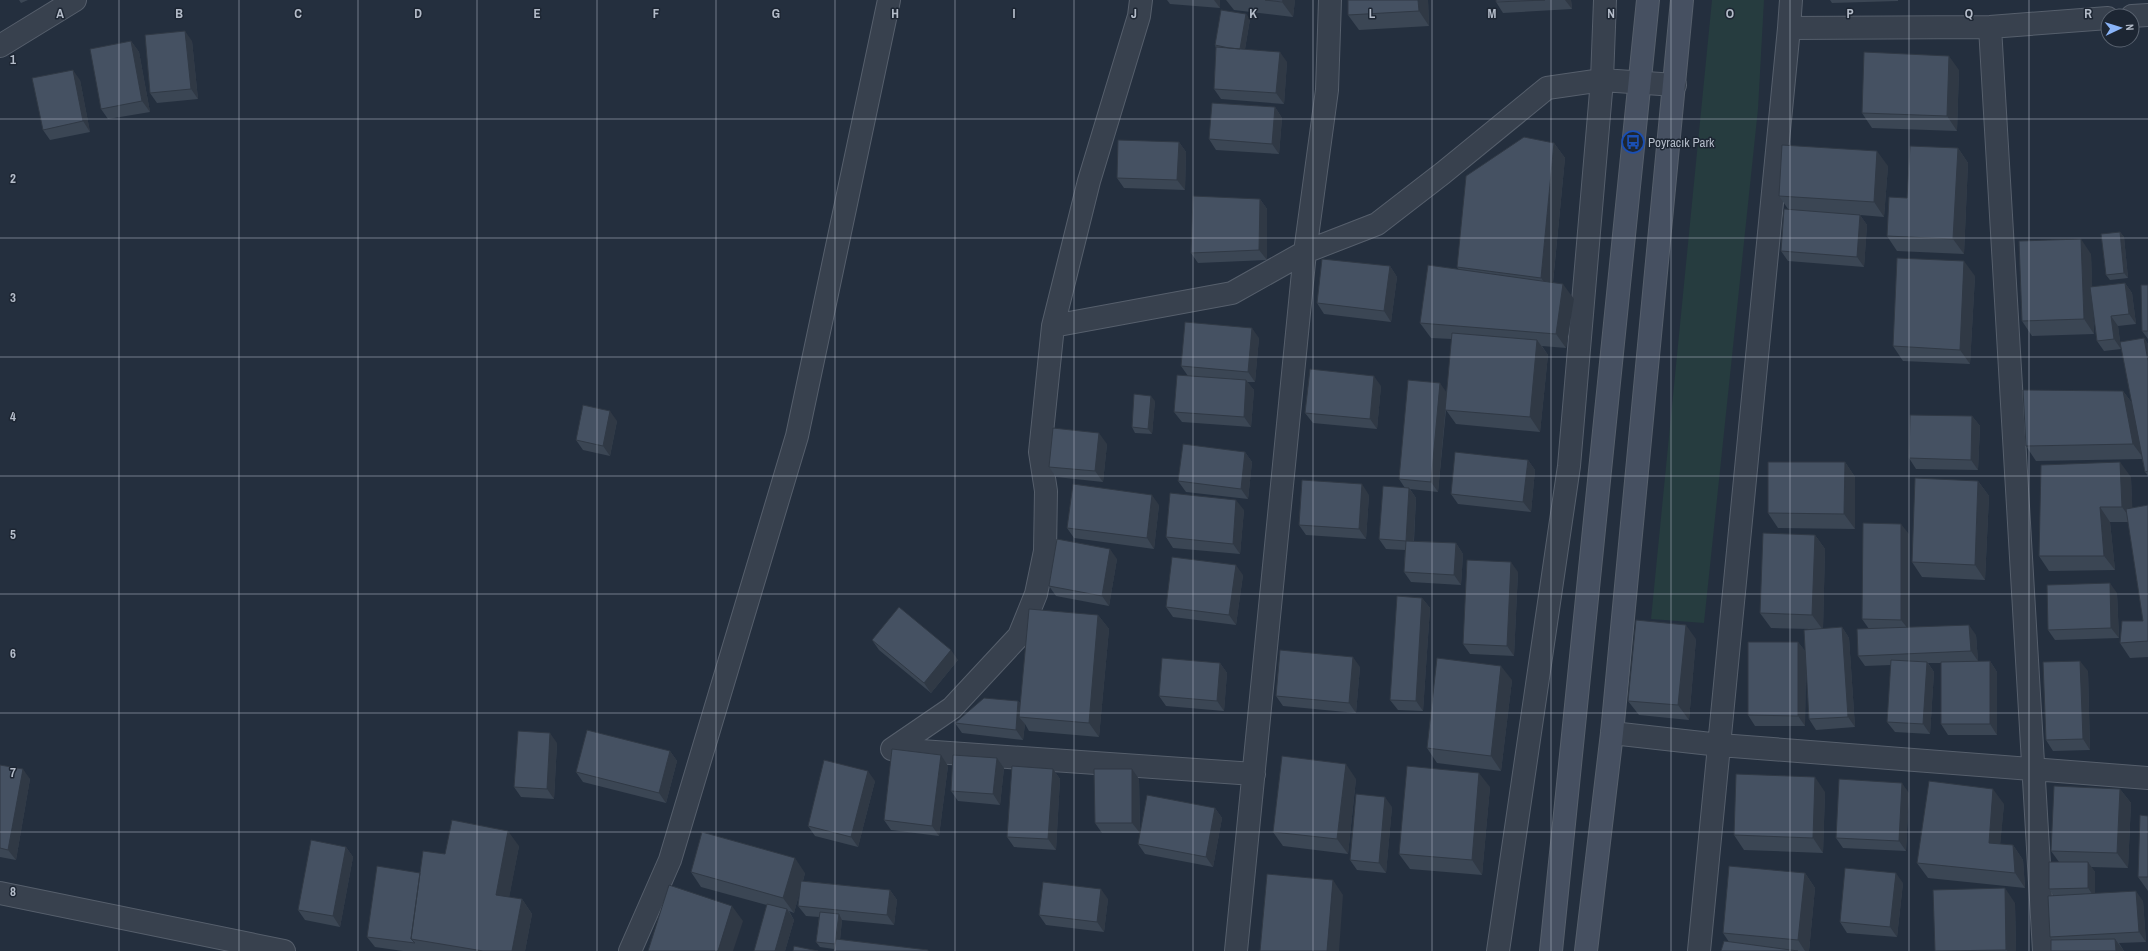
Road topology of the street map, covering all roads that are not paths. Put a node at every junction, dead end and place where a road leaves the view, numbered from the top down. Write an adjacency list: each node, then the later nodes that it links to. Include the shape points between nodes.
1 (75, 0): 12 (street)
2 (889, 0): 25 (street, via 797,436 670,860)
3 (1141, 0): 17 (street, via 1089,181)
4 (1330, 0): 16 (street, via 1327,90)
5 (1605, 0): 13 (street)
6 (1648, 0): 14 (main road)
7 (1682, 0): 15 (main road)
8 (1791, 0): 11 (street)
9 (2100, 19): 10 (street)
10 (1990, 26): 11 (street); 20 (street)
11 (1790, 28): 19 (street)
12 (0, 46)
13 (1602, 80): 14 (street); 16 (street, via 1547,88 1377,224); 27 (street, via 1569,466)
14 (1640, 84): 15 (street); 28 (main road)
15 (1674, 85): 18 (main road)
16 (1304, 252): 17 (street, via 1232,293); 21 (street)
17 (1053, 326): 21 (street, via 1040,452 1046,491 1045,551 1036,594 1019,636 952,708 892,749)
18 (1612, 733): 19 (street); 29 (main road)
19 (1720, 745): 20 (street); 30 (street)
20 (2034, 770): 22 (street); 31 (street)
21 (1254, 774): 26 (street)
22 (2148, 778)
23 (0, 893): 24 (street)
24 (284, 951)
25 (630, 951)
26 (1236, 951)
27 (1498, 951)
28 (1551, 951)
29 (1586, 951)
30 (1699, 951)
31 (2044, 951)

